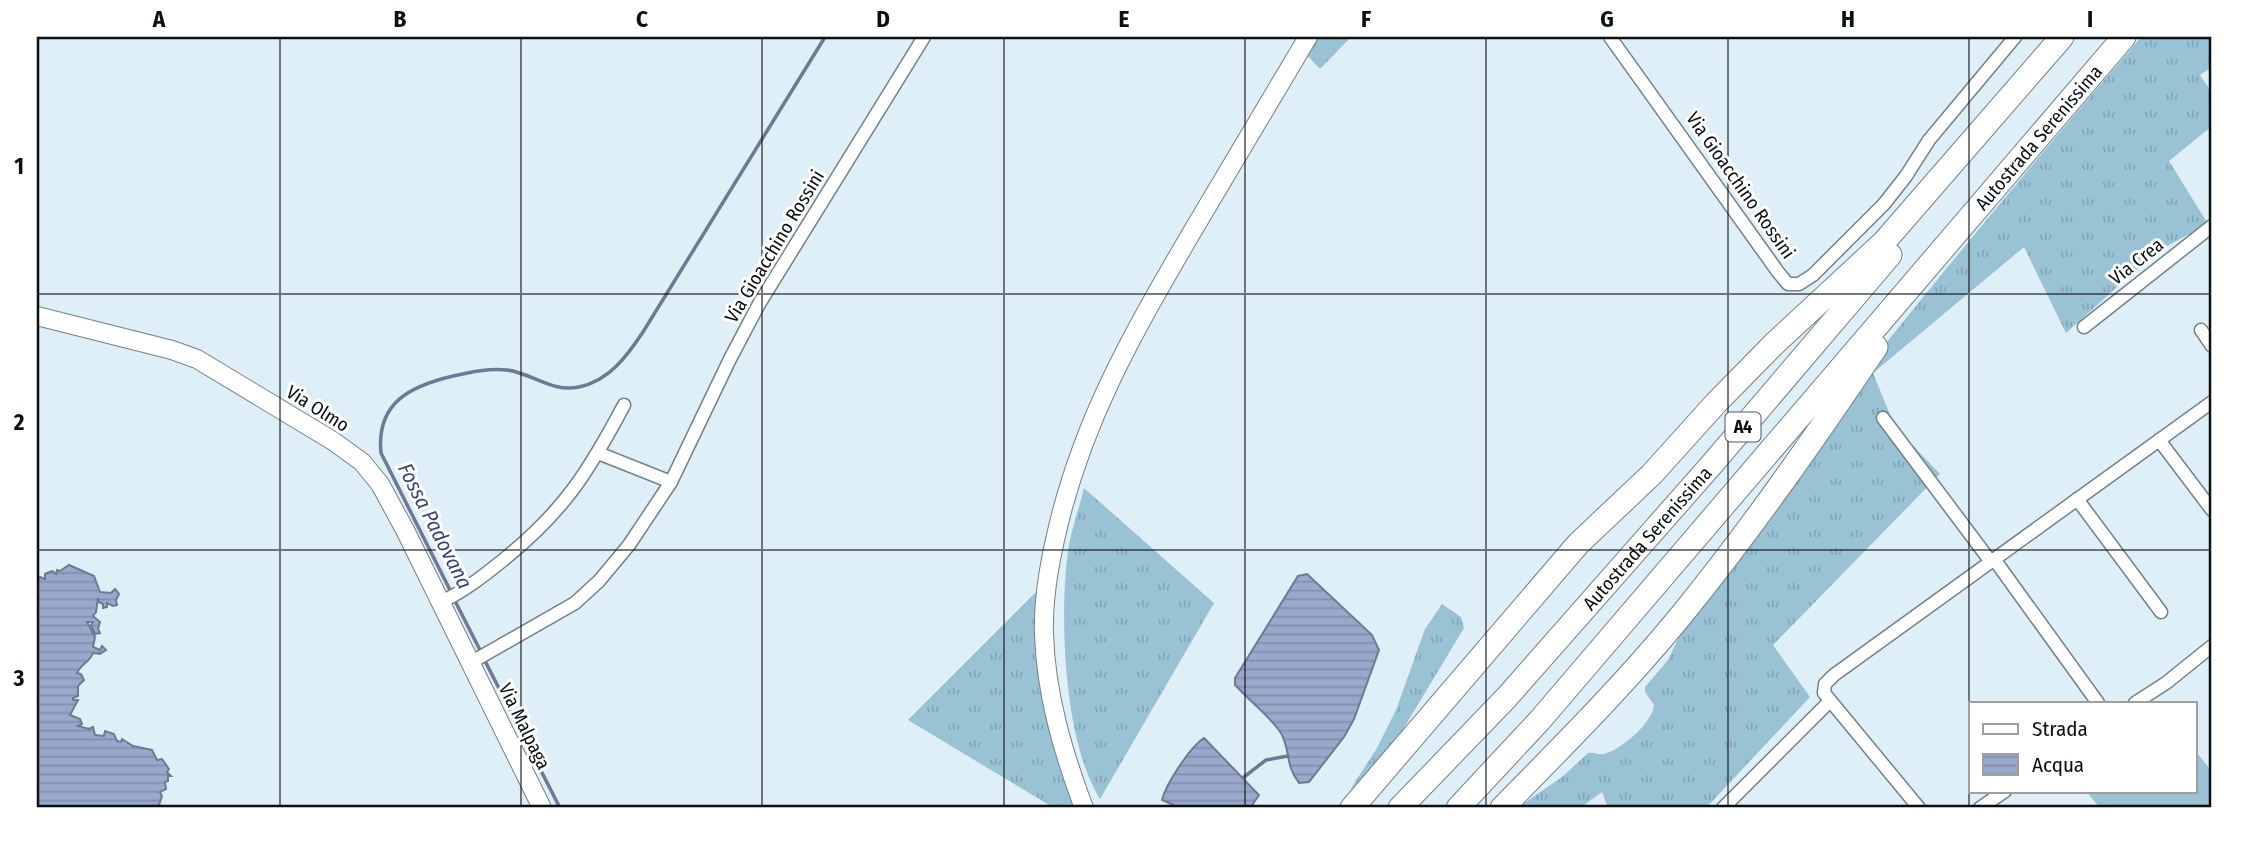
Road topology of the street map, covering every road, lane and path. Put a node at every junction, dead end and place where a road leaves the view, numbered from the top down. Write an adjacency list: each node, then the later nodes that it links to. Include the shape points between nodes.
1 (925, 37): 19 (street, Via Gioacchino Rossini, via 759,304)
2 (1308, 37): 30 (main road, via 1120,358 1072,470 1047,577 1044,632 1056,723)
3 (1611, 37): 4 (street, Via Gioacchino Rossini, via 1788,284 1799,284 1814,275 1884,204 1929,140)
4 (2015, 37)
5 (2062, 37): 35 (highway, via 1884,242 1774,344 1652,474 1578,544)
6 (2076, 37): 36 (highway, Autostrada Serenissima / A4, via 1686,494 1507,697)
7 (2124, 37): 9 (highway, Autostrada Serenissima / A4)
8 (2212, 226): 11 (street, Via Crea)
9 (1948, 243): 37 (highway, Autostrada Serenissima / A4, via 1540,720); 38 (highway, via 1904,315 1679,618)
10 (37, 316): 23 (main road, Via Olmo, via 197,359 351,453 380,484)
11 (2084, 327)
12 (2201, 330): 13 (street)
13 (2212, 346)
14 (2212, 402): 17 (street)
15 (624, 405): 18 (street)
16 (1883, 418): 22 (street)
17 (2159, 440): 20 (street); 21 (street)
18 (598, 453): 19 (street); 23 (street, via 546,523)
19 (671, 482): 26 (street, Via Gioacchino Rossini, via 629,545 583,596)
20 (2077, 499): 22 (street); 24 (street)
21 (2212, 510)
22 (1992, 561): 27 (street, via 1834,674 1825,684); 28 (street)
23 (448, 599): 26 (main road, Via Olmo)
24 (2161, 612)
25 (2212, 646): 29 (street)
26 (473, 661): 32 (main road, Via Malpaga)
27 (1830, 701): 39 (street); 40 (street)
28 (2097, 702)
29 (2136, 702)
30 (1071, 772): 33 (main road); 34 (main road)
31 (1994, 804): 41 (street)
32 (542, 808)
33 (1084, 808)
34 (1093, 808)
35 (1352, 808)
36 (1400, 808)
37 (1458, 808)
38 (1502, 808)
39 (1723, 808)
40 (1919, 808)
41 (1980, 808)

